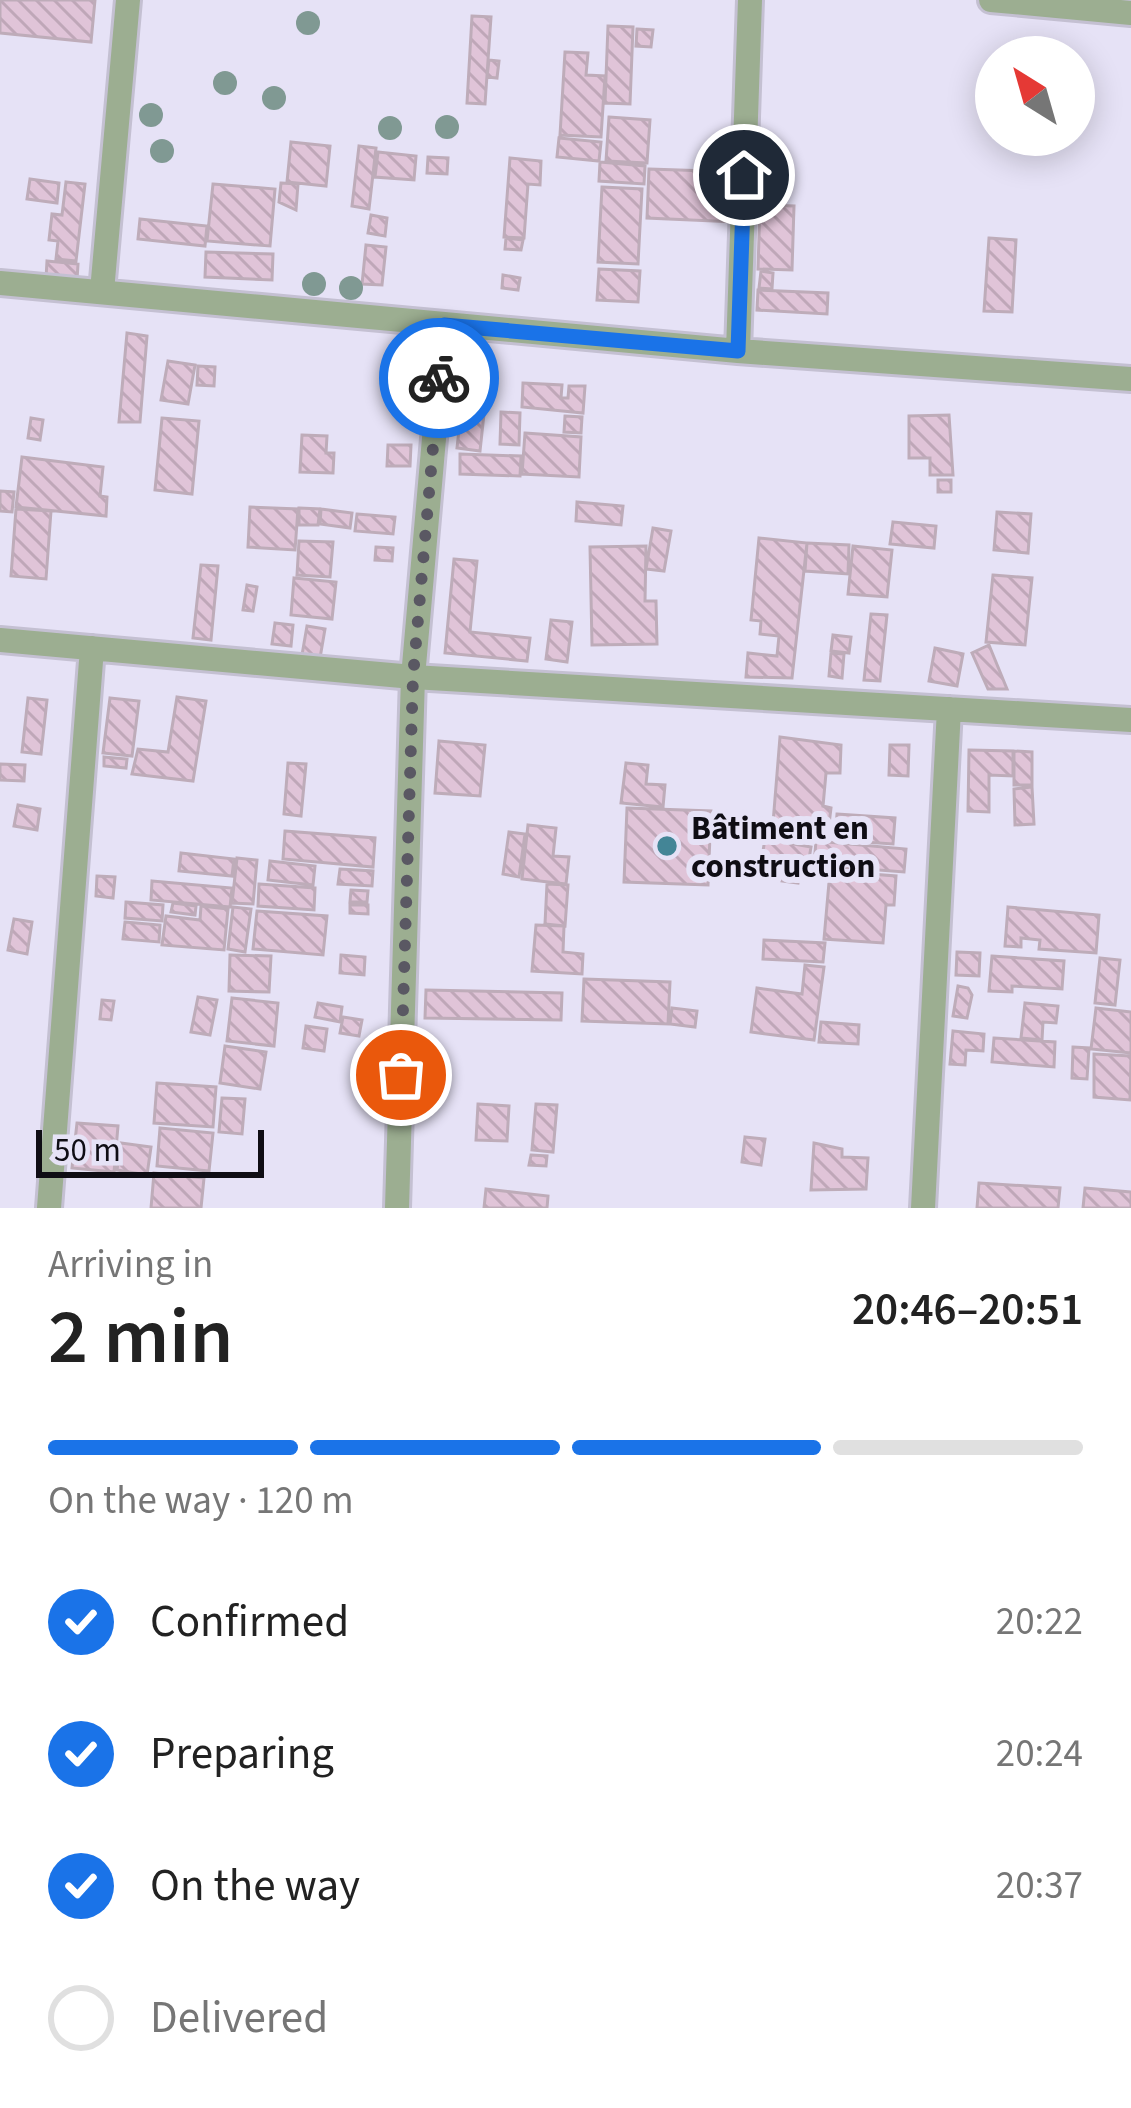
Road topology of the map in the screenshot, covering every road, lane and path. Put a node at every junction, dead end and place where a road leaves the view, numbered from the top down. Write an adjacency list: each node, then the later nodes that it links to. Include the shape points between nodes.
1 (128, 0): 6 (street)
2 (750, 0): 8 (street)
3 (991, 0): 4 (street)
4 (1131, 13)
5 (0, 283): 6 (street)
6 (102, 291): 7 (street)
7 (444, 325): 8 (street); 12 (street)
8 (738, 351): 9 (street)
9 (1131, 379)
10 (0, 640): 11 (street)
11 (92, 648): 12 (street); 15 (street)
12 (413, 677): 13 (street); 16 (street)
13 (949, 710): 14 (street); 17 (street)
14 (1131, 720)
15 (49, 1208)
16 (398, 1208)
17 (923, 1208)

